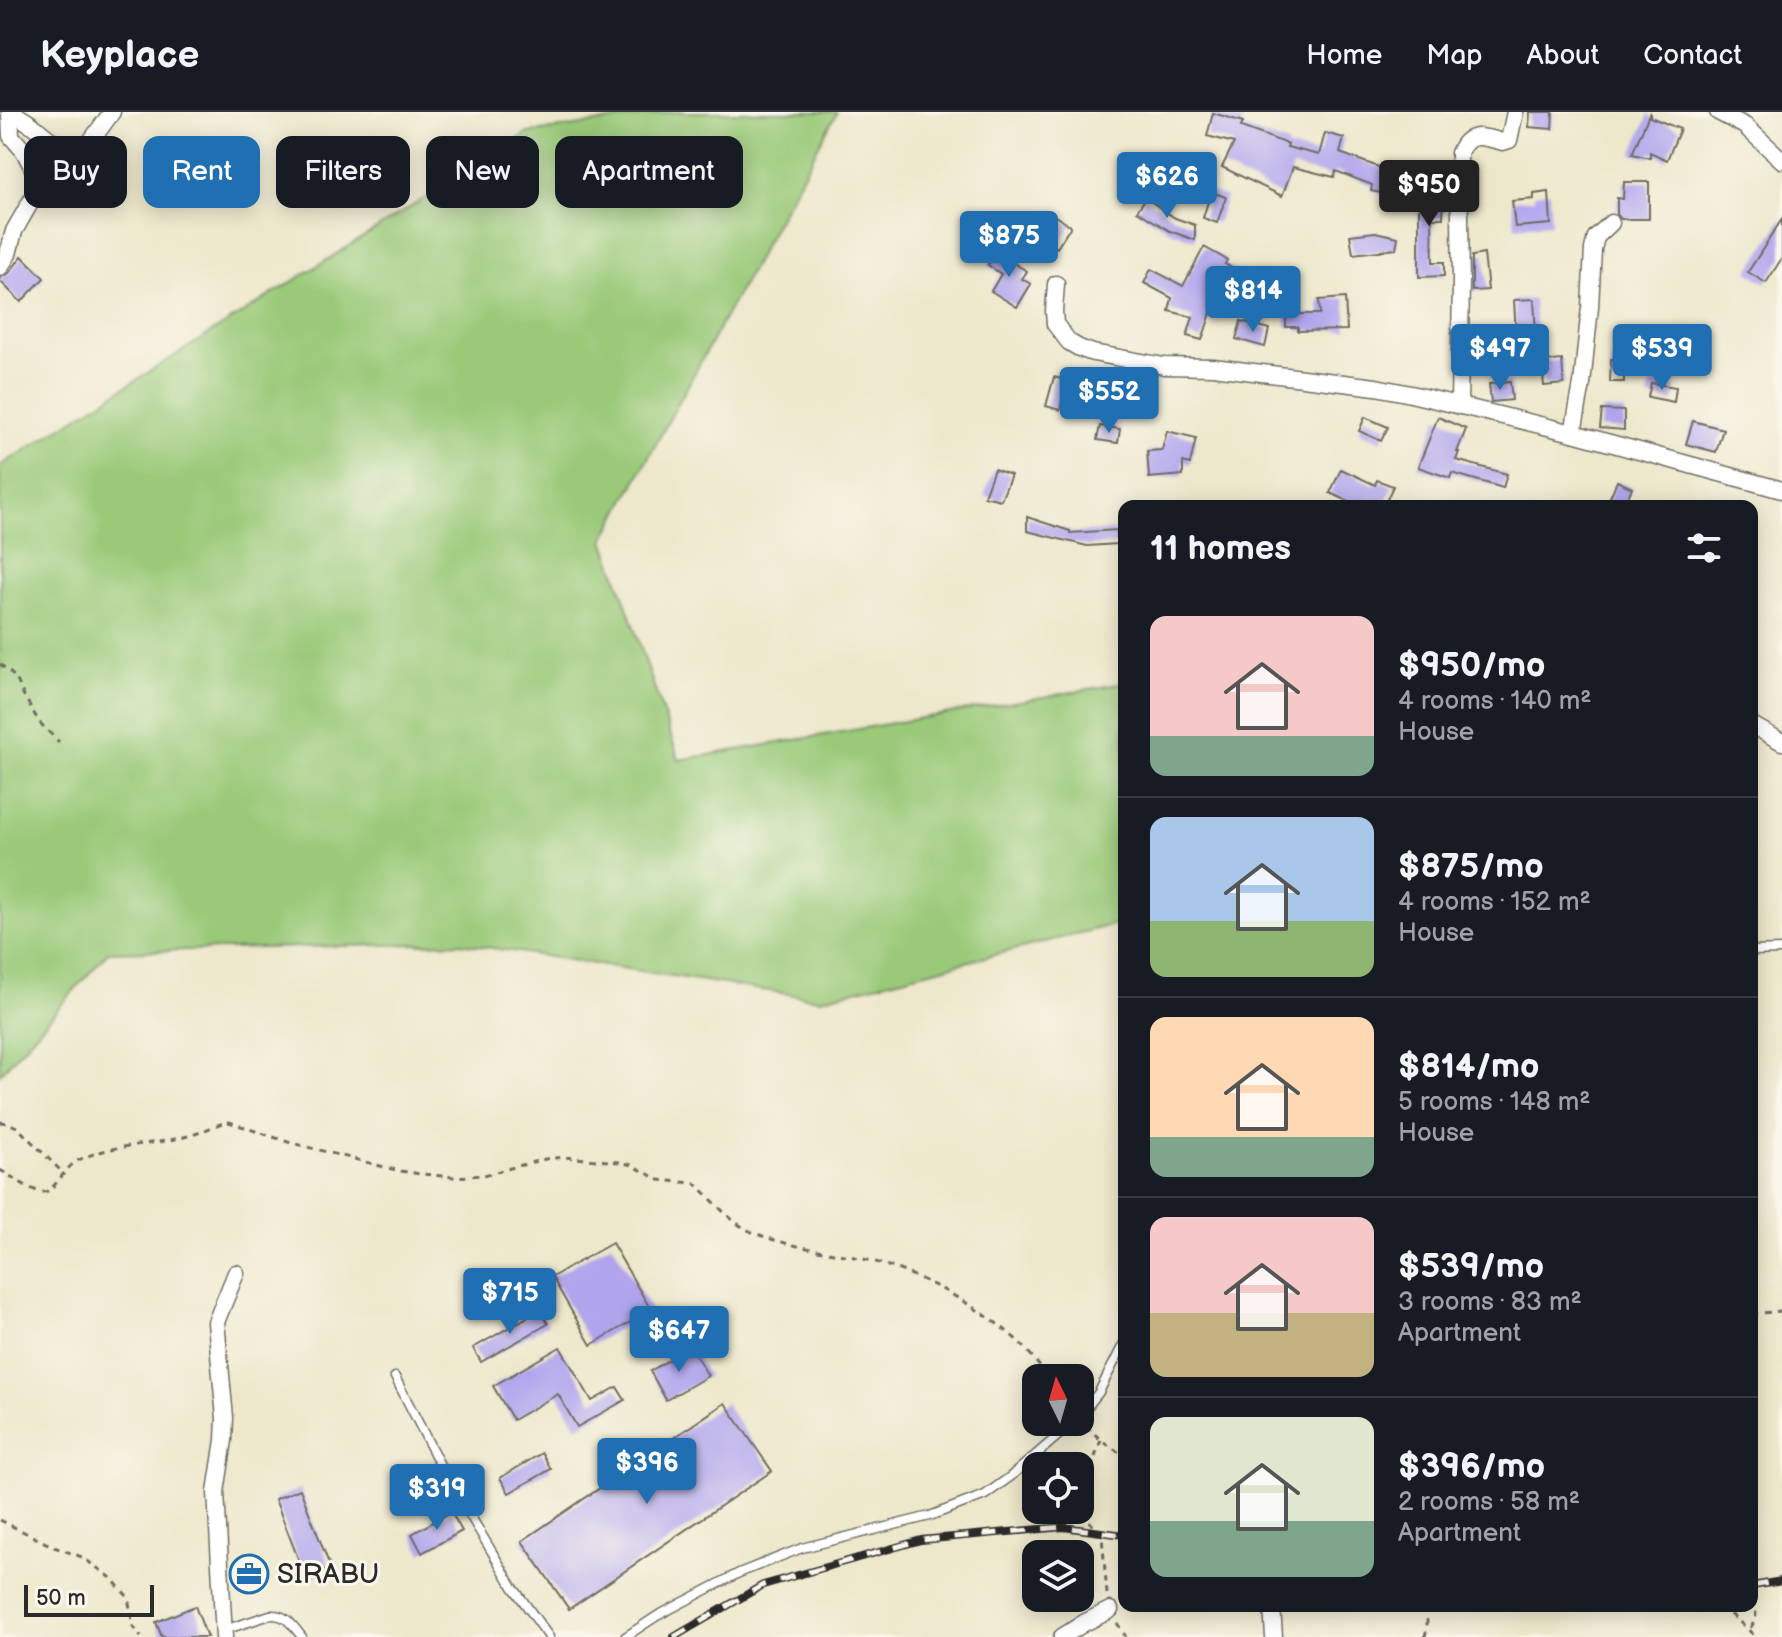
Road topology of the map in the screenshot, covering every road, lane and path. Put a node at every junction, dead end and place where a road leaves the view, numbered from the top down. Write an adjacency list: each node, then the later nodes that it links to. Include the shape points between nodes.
1 (11, 112): 5 (street); 7 (street, via 11,136)
2 (112, 112): 6 (street)
3 (1515, 112): 13 (street, via 1509,140 1471,138 1459,153)
4 (1718, 112): 8 (street, via 1745,126)
5 (45, 136)
6 (94, 136)
7 (24, 151)
8 (1782, 160)
9 (27, 208): 11 (street)
10 (1611, 223): 14 (street, via 1596,237 1593,249)
11 (0, 267)
12 (1056, 284): 13 (street, via 1055,324 1069,342 1093,353 1164,366 1376,387)
13 (1459, 406): 14 (street)
14 (1573, 433): 15 (street)
15 (1782, 490)
16 (0, 664): 18 (path, via 16,678 39,722)
17 (1758, 728): 19 (street)
18 (59, 742)
19 (1782, 742)
20 (1782, 950): 21 (lane)
21 (1758, 951)
22 (0, 1122): 24 (path, via 17,1127)
23 (0, 1170): 24 (path, via 47,1193)
24 (63, 1173): 29 (path, via 93,1154 188,1136 229,1122 421,1174 484,1175 564,1157 619,1162 659,1180 695,1183 749,1230 901,1269 996,1322)
25 (236, 1273): 43 (street, via 216,1322 225,1418 216,1492)
26 (1782, 1311): 27 (path)
27 (1758, 1313)
28 (1118, 1355): 31 (lane)
29 (1037, 1364)
30 (395, 1377): 46 (lane, via 448,1478)
31 (1094, 1399)
32 (1094, 1433): 34 (path)
33 (1058, 1436): 47 (lane, via 985,1495 930,1516 802,1548 739,1573)
34 (1101, 1440): 35 (path); 37 (path, via 1092,1463 1086,1515 1101,1532)
35 (1118, 1452)
36 (0, 1520): 44 (path, via 82,1557 110,1577 128,1597 133,1626)
37 (1110, 1610): 48 (street); 49 (path)
38 (1272, 1612): 50 (street)
39 (1427, 1612): 51 (path)
40 (1729, 1612): 42 (path)
41 (1756, 1612): 42 (path)
42 (1749, 1629): 52 (path)
43 (224, 1634): 45 (lane, via 277,1615 287,1618)
44 (141, 1637)
45 (302, 1637)
46 (549, 1637)
47 (625, 1637)
48 (1062, 1637)
49 (1126, 1637)
50 (1274, 1637)
51 (1425, 1637)
52 (1756, 1637)

